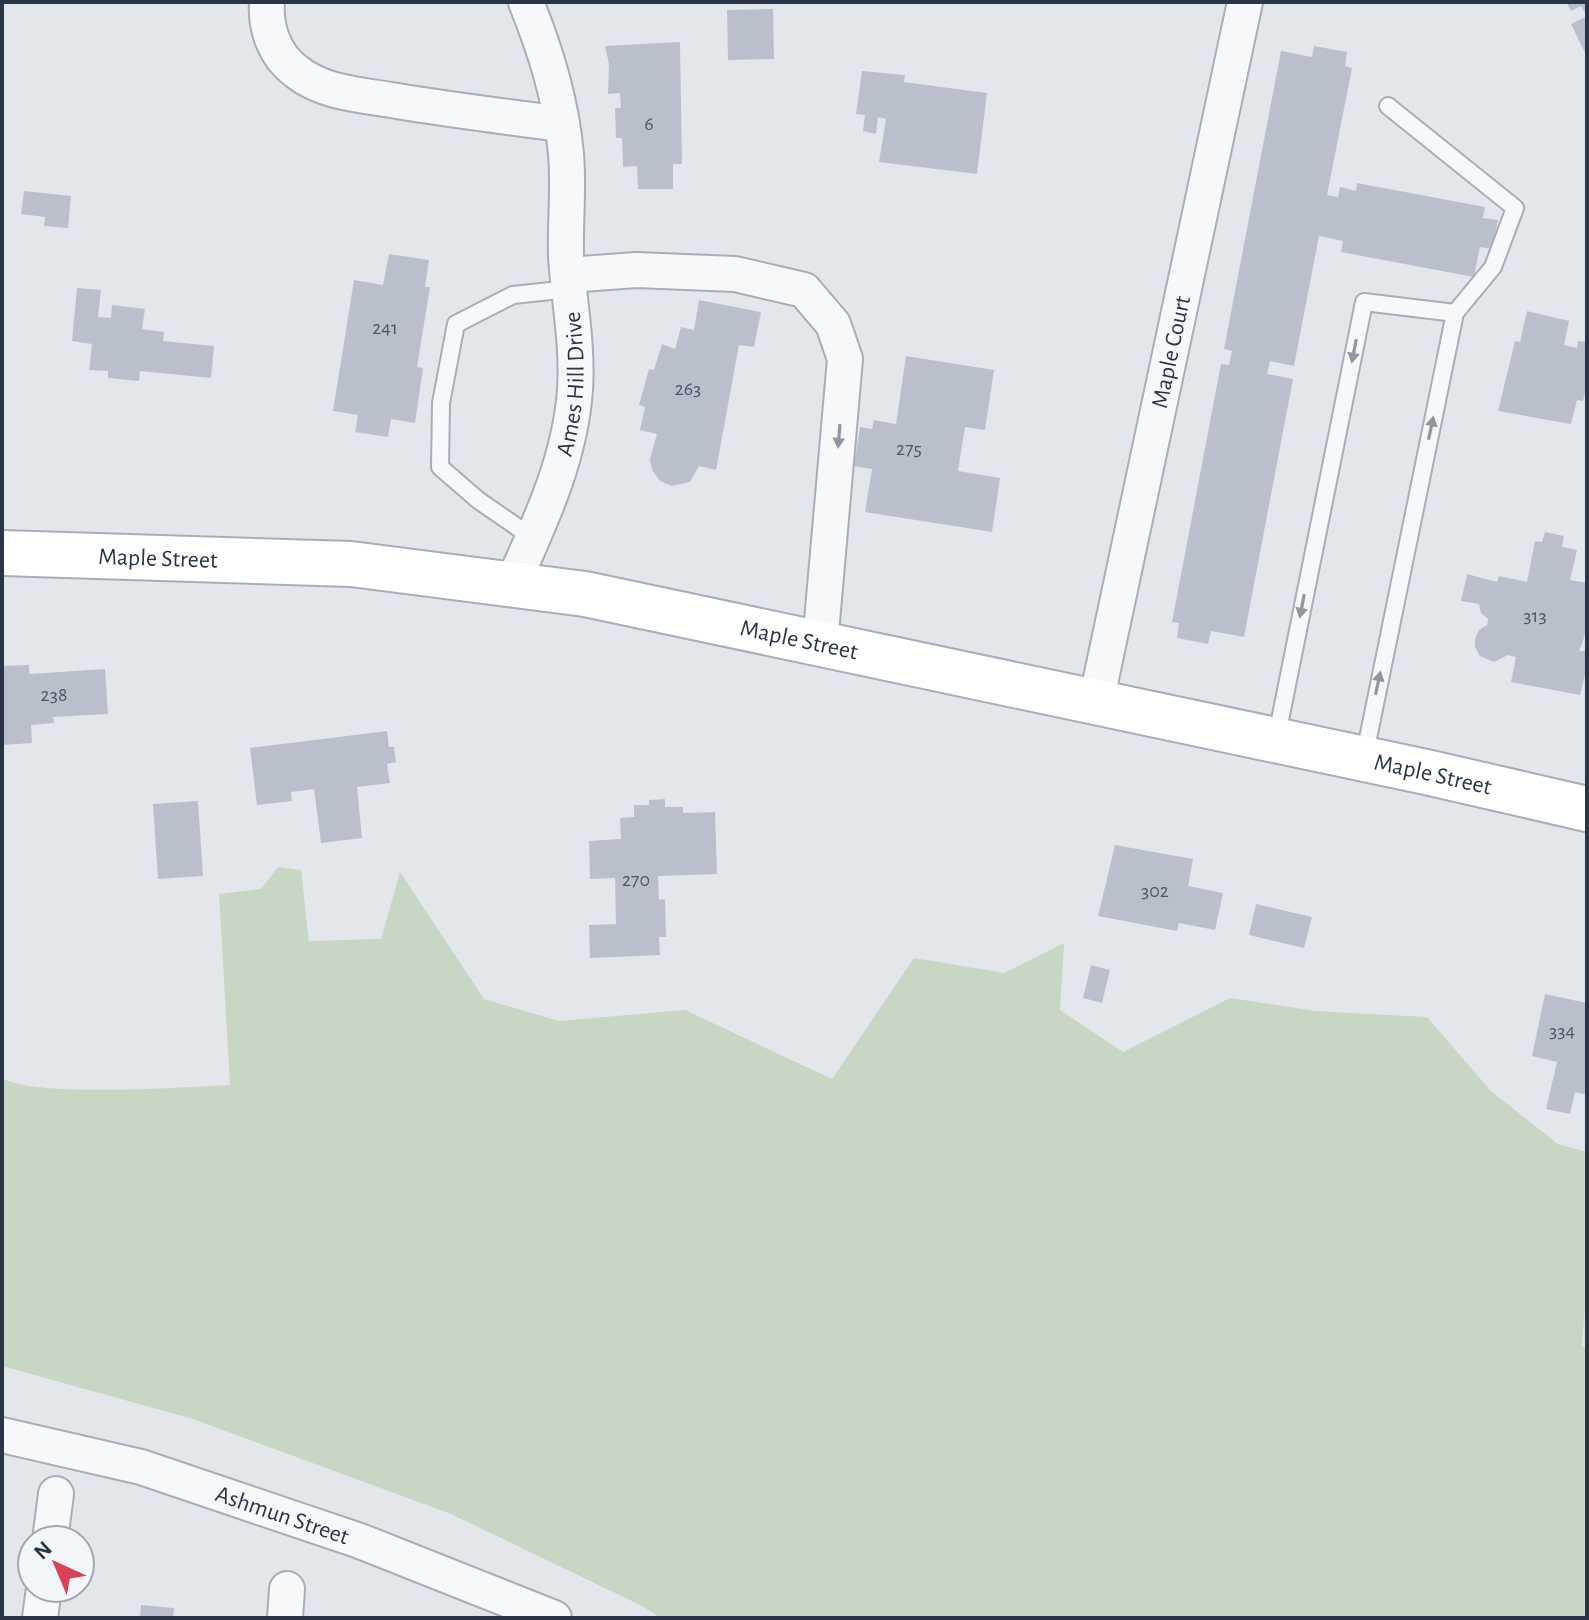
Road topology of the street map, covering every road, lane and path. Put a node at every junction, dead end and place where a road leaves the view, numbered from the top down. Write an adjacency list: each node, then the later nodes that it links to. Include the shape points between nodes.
1 (267, 2): 5 (street, via 267,20 279,54 311,81 361,96)
2 (526, 2): 5 (street, Ames Hill Drive, via 546,51)
3 (1245, 2): 12 (street, Maple Court)
4 (1388, 106): 7 (lane, via 1515,208 1493,267)
5 (562, 124): 6 (street, Ames Hill Drive)
6 (569, 282): 8 (street, Ames Hill Drive, via 575,345 571,419 557,478); 8 (lane, via 513,295 456,324 441,403 440,467); 11 (street, one-way to 11, via 636,270 735,274 804,290 833,324 845,359)
7 (1455, 313): 13 (lane, one-way to 13, via 1364,302); 14 (lane, one-way to 7)
8 (533, 538): 10 (street, Ames Hill Drive)
9 (2, 553): 10 (main road, Maple Street, via 351,564)
10 (512, 585): 11 (main road, Maple Street, via 585,594)
11 (820, 644): 12 (main road, Maple Street)
12 (1096, 702): 13 (main road, Maple Street)
13 (1276, 740): 14 (main road, Maple Street)
14 (1364, 759): 15 (main road, Maple Street)
15 (1587, 809)
16 (2, 1435): 19 (street, Ashmun Street, via 155,1472 360,1541)
17 (56, 1494): 18 (street)
18 (52, 1524)
19 (554, 1618)

